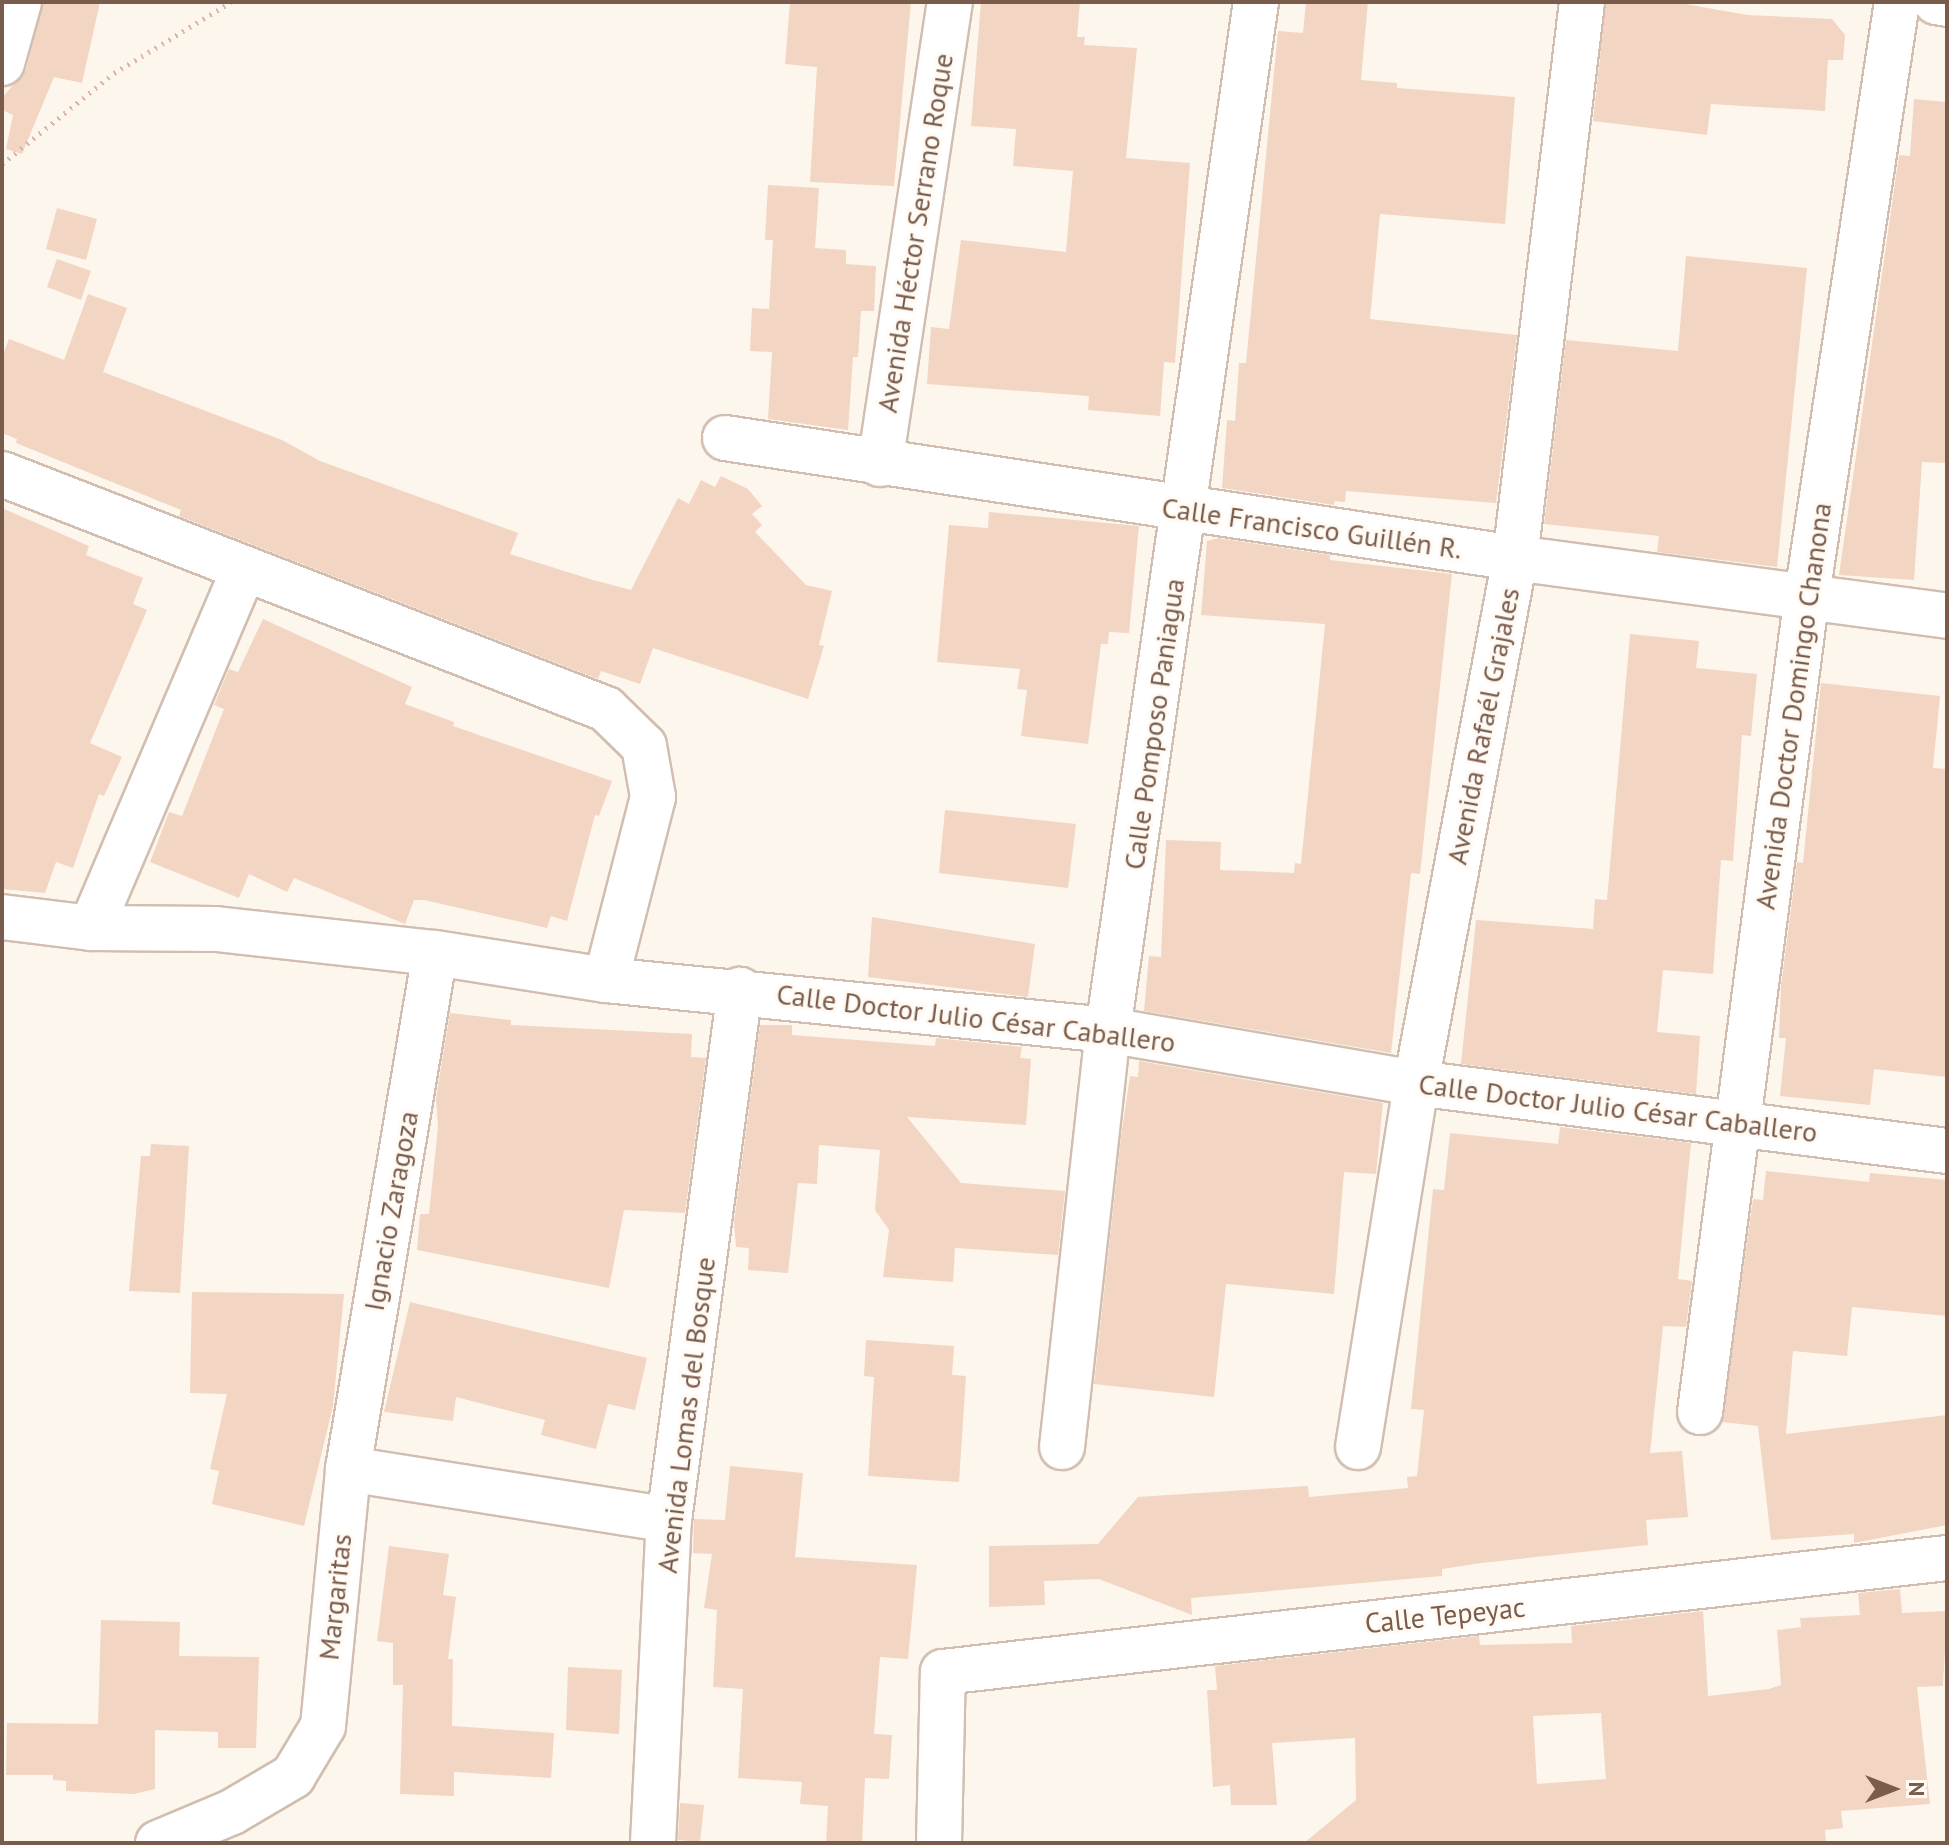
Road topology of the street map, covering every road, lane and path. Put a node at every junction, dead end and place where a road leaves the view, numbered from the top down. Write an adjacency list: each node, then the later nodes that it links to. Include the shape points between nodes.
1 (19, 2): 9 (street)
2 (231, 2): 10 (path, via 114,73)
3 (950, 2): 12 (street, Avenida Héctor Serrano Roque)
4 (1256, 2): 14 (street, Calle Pomposo Paniagua)
5 (1582, 2): 15 (street, Avenida Rafaél Grajales)
6 (1897, 2): 17 (street, Avenida Doctor Domingo Chanona)
7 (1936, 2): 8 (street)
8 (1947, 4)
9 (2, 63)
10 (2, 164)
11 (725, 438): 12 (street, Calle Francisco Guillén R.)
12 (880, 464): 14 (street, Calle Francisco Guillén R.)
13 (2, 474): 16 (street)
14 (1185, 509): 15 (street, Calle Francisco Guillén R.); 24 (street, Calle Pomposo Paniagua)
15 (1515, 558): 17 (street, Calle Francisco Guillén R.); 25 (street, Avenida Rafaél Grajales)
16 (244, 570): 20 (street); 22 (street, via 606,709 644,746 653,797)
17 (1807, 595): 18 (street, Calle Francisco Guillén R.); 26 (street, Avenida Doctor Domingo Chanona)
18 (1947, 616)
19 (2, 917): 20 (street, Calle Doctor Julio César Caballero)
20 (91, 928): 21 (street, Calle Doctor Julio César Caballero, via 216,929)
21 (435, 953): 22 (street, Calle Doctor Julio César Caballero); 31 (street, Ignacio Zaragoza)
22 (606, 980): 23 (street, Calle Doctor Julio César Caballero)
23 (740, 990): 24 (street, Calle Doctor Julio César Caballero); 32 (street, Avenida Lomas del Bosque)
24 (1108, 1030): 25 (street, Calle Doctor Julio César Caballero); 29 (street, Calle Pomposo Paniagua)
25 (1416, 1083): 26 (street, Calle Doctor Julio César Caballero); 30 (street, Avenida Rafaél Grajales)
26 (1737, 1121): 27 (street, Calle Doctor Julio César Caballero); 28 (street, Avenida Doctor Domingo Chanona)
27 (1947, 1151)
28 (1700, 1412)
29 (1062, 1447)
30 (1358, 1447)
31 (348, 1469): 32 (street); 34 (street, Margaritas, via 323,1726 293,1776 232,1812)
32 (669, 1520): 35 (street, Avenida Lomas del Bosque)
33 (1947, 1558): 36 (street, Calle Tepeyac, via 943,1672)
34 (158, 1843)
35 (653, 1843)
36 (939, 1843)

